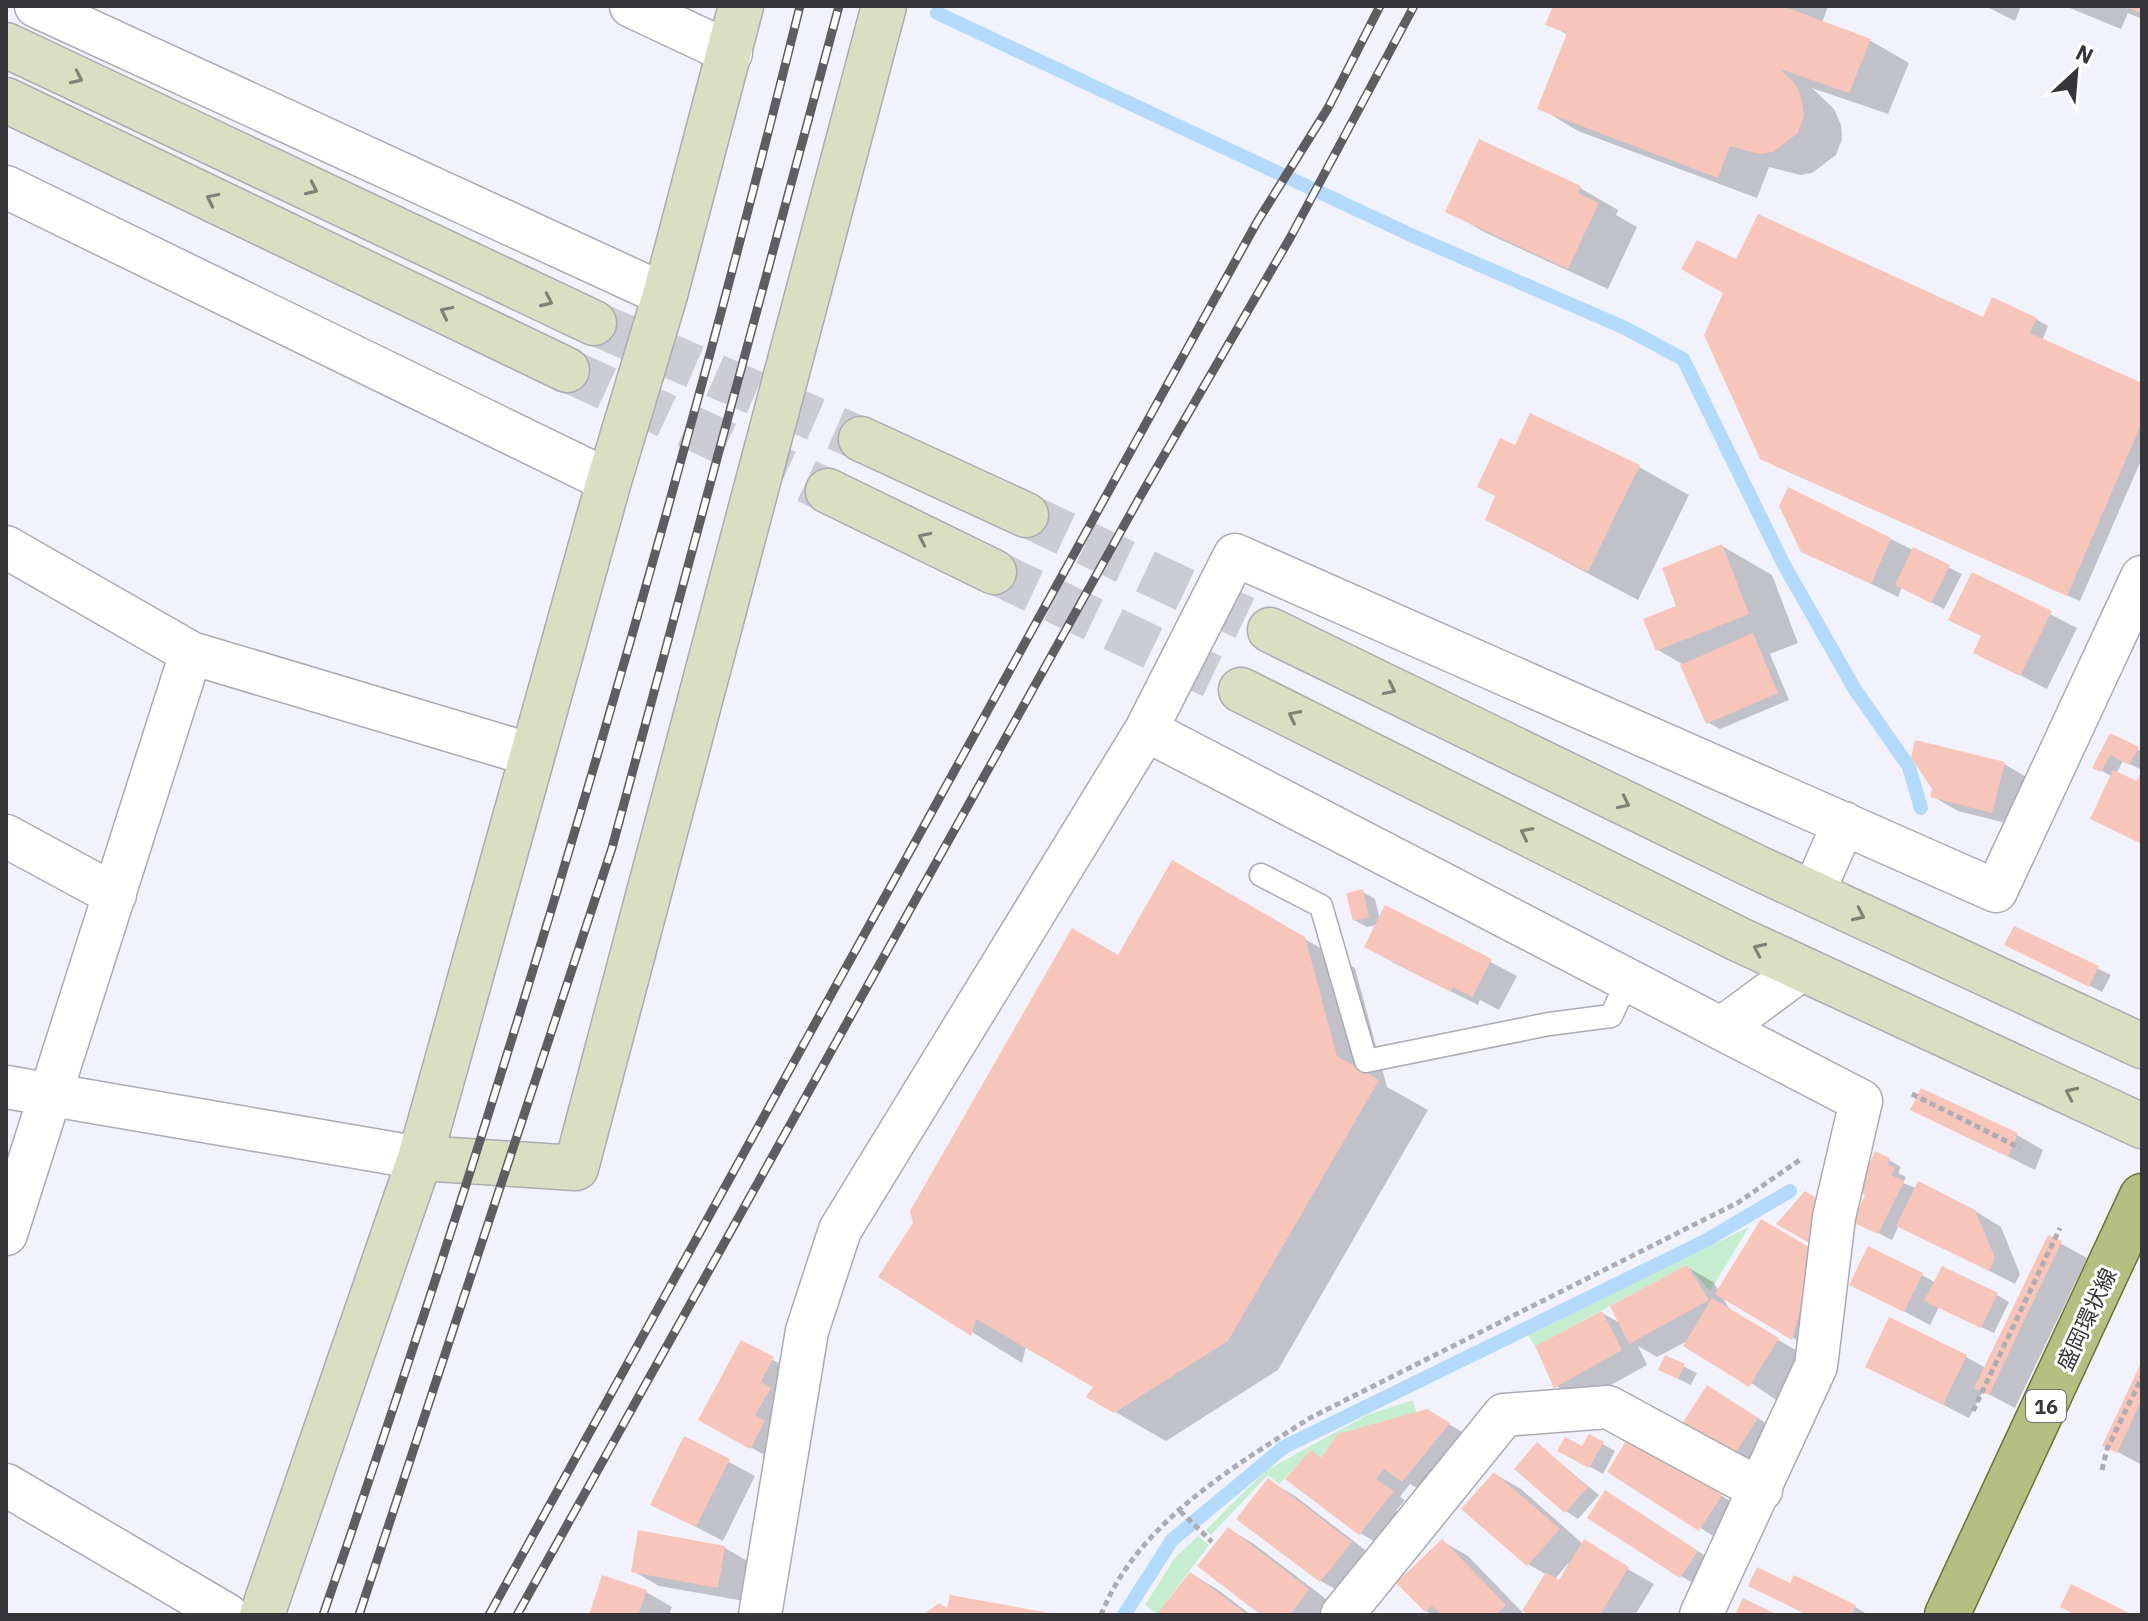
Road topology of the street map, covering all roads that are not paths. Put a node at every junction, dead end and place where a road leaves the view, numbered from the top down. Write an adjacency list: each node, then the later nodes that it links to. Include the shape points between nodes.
1 (36, 6): 9 (street)
2 (631, 6): 6 (street)
3 (741, 6): 6 (street)
4 (884, 6): 36 (street, via 576,1168)
5 (6, 45): 10 (street, one-way to 10)
6 (731, 53): 9 (street)
7 (6, 100): 11 (street, one-way to 7)
8 (6, 187): 13 (street)
9 (665, 295): 13 (street)
10 (594, 323)
11 (567, 370)
12 (861, 439): 15 (street)
13 (609, 481): 23 (street)
14 (828, 491): 17 (street, one-way to 14)
15 (1026, 515)
16 (6, 547): 20 (street)
17 (994, 572)
18 (2142, 577): 24 (street, via 1996,891)
19 (1270, 630): 27 (street, one-way to 27)
20 (191, 653): 23 (street); 28 (street)
21 (1241, 690): 29 (street, one-way to 21)
22 (1146, 730): 24 (street, via 1235,555); 30 (street); 43 (street, via 840,1230 807,1331)
23 (532, 755): 36 (street)
24 (1844, 823): 27 (street)
25 (6, 836): 28 (street)
26 (1261, 875): 30 (lane, via 1321,906 1366,1061 1611,1016)
27 (1813, 893): 32 (street, one-way to 32)
28 (115, 895): 34 (street)
29 (1802, 969): 31 (street); 35 (street, one-way to 29)
30 (1628, 980): 31 (street)
31 (1722, 1028): 40 (street, via 1861,1101 1834,1217 1816,1366)
32 (2142, 1046)
33 (6, 1087): 34 (street)
34 (53, 1095): 36 (street); 38 (street)
35 (2142, 1126)
36 (420, 1158): 42 (street)
37 (2142, 1196): 46 (main road, 盛岡環状線 / 16)
38 (6, 1234)
39 (6, 1485): 41 (street)
40 (1761, 1490): 44 (street, via 1608,1407 1504,1415); 45 (street)
41 (227, 1615)
42 (262, 1615)
43 (760, 1615)
44 (1342, 1615)
45 (1701, 1615)
46 (1947, 1615)

